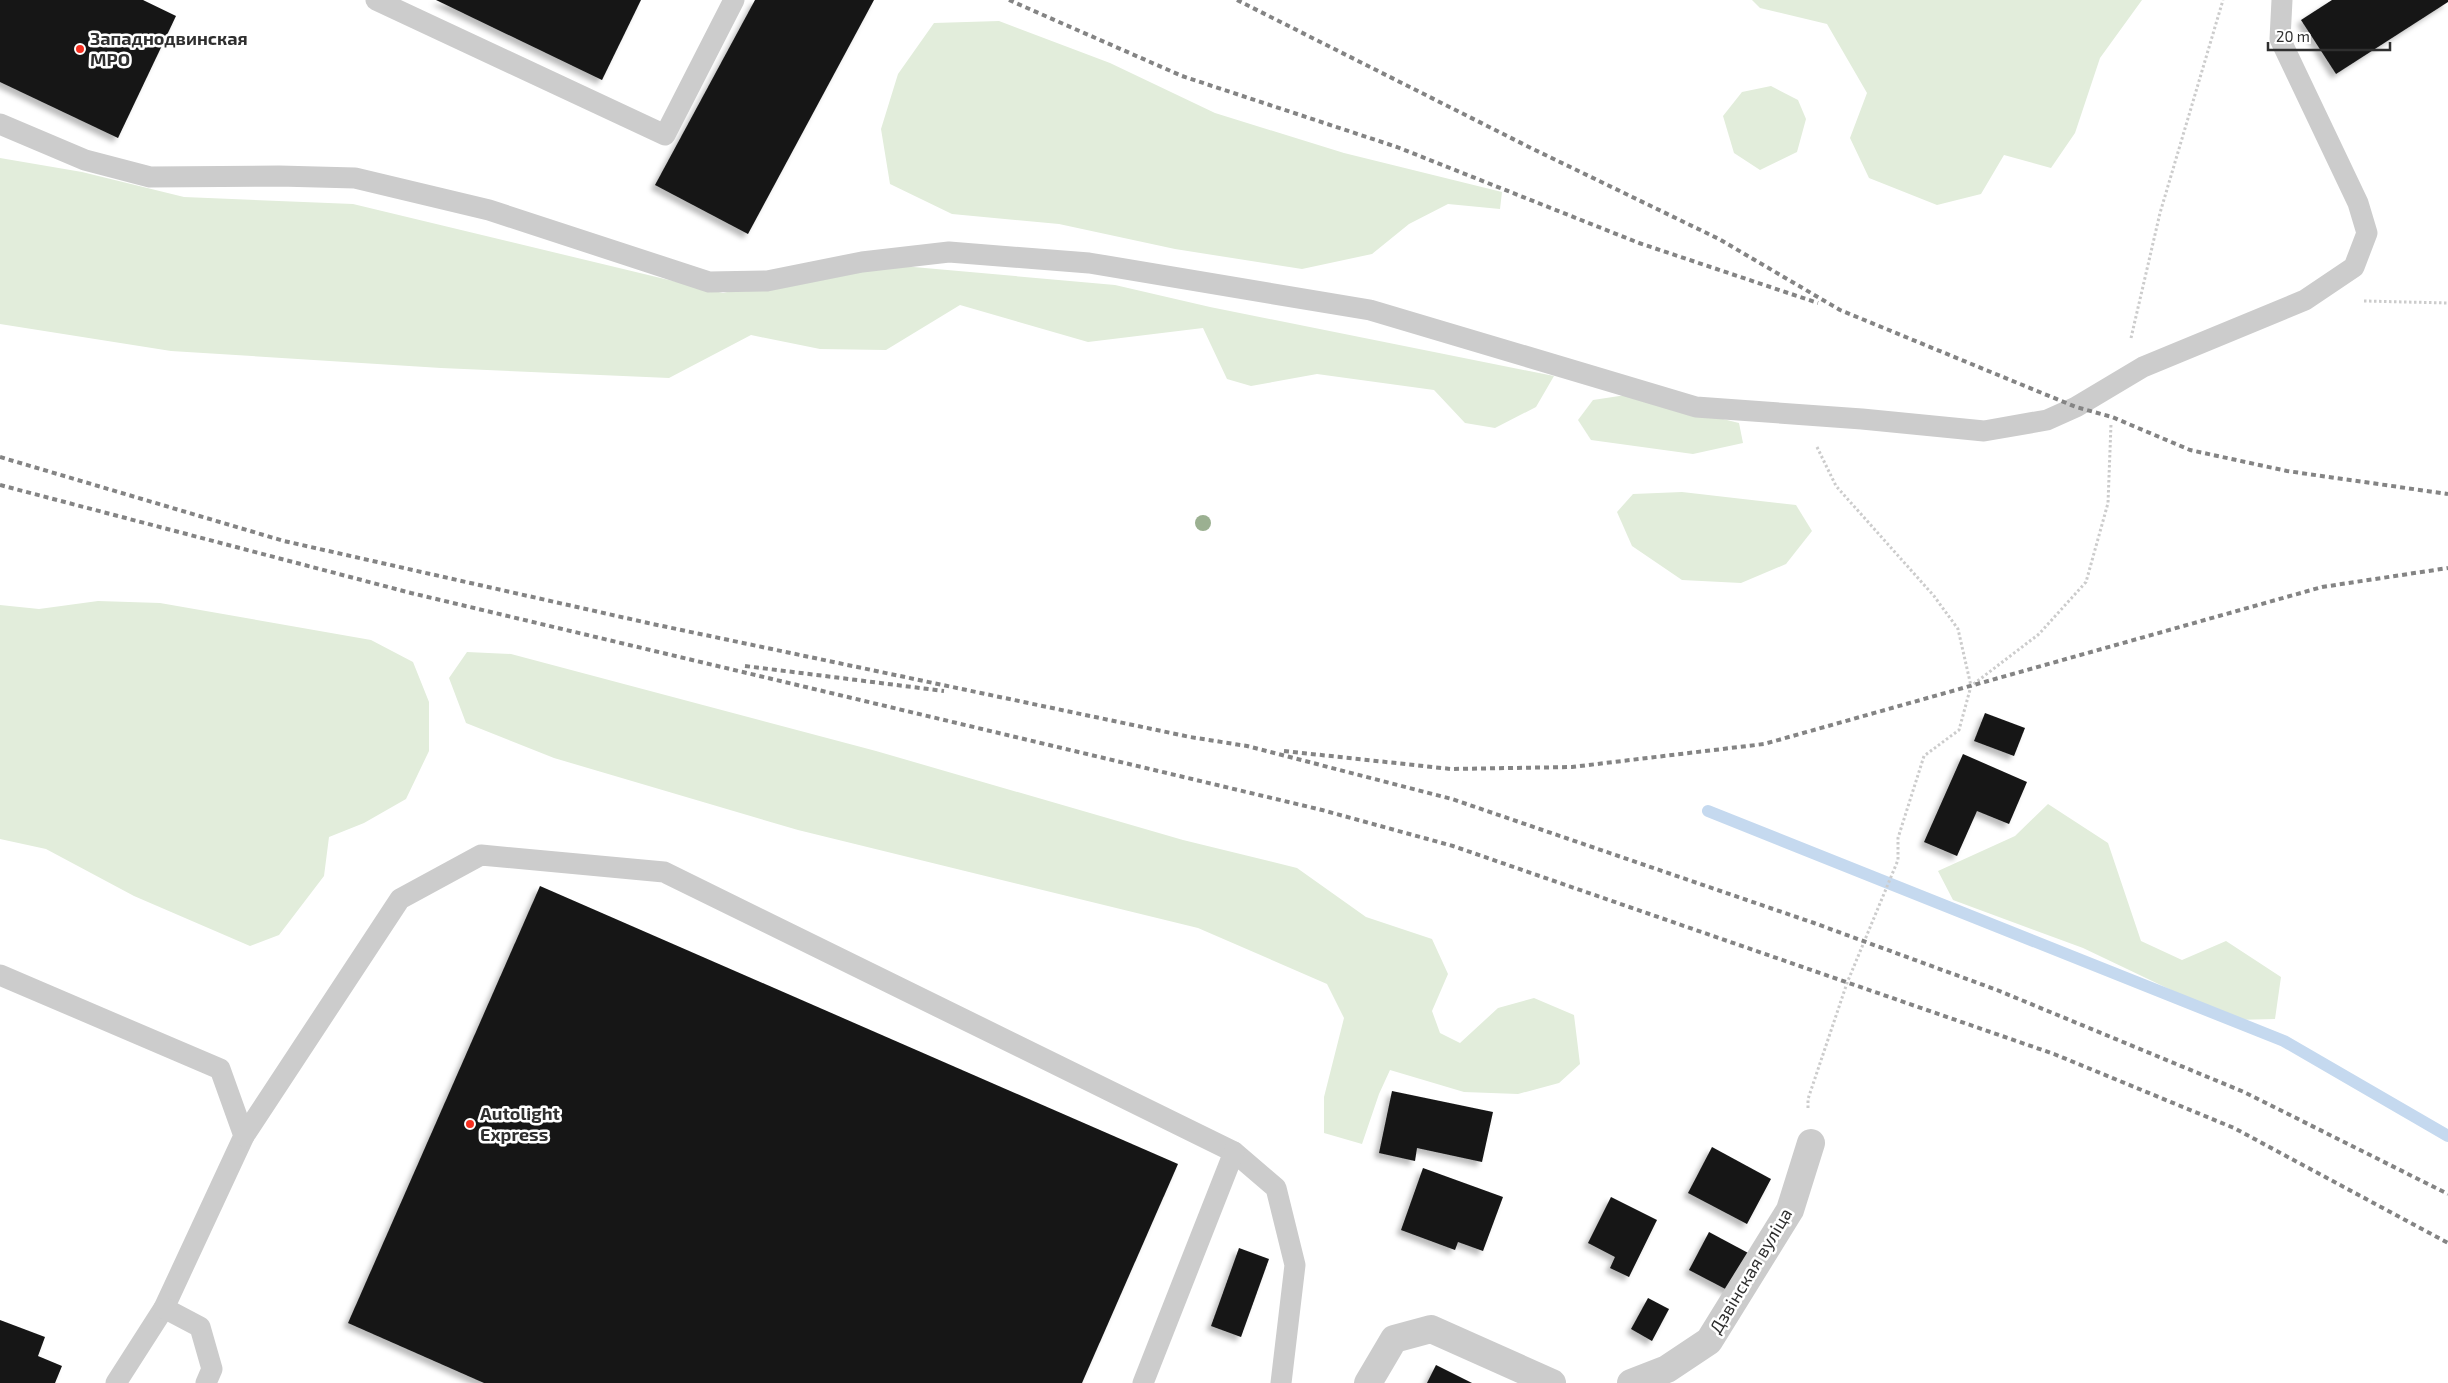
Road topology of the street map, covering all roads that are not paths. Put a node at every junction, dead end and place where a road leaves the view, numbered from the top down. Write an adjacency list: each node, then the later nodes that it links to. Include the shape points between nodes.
1 (376, 0): 2 (lane, via 665,135)
2 (734, 0)
3 (2282, 0): 4 (lane, via 2280,39 2358,202 2367,233 2354,267 2305,300 2143,367 2076,407 2047,420 1984,431 1696,407 1370,310 1089,263 949,252 862,262 767,281 709,282 489,210 355,178 150,177 85,160)
4 (0, 124)
5 (0, 975): 6 (lane, via 220,1069)
6 (244, 1136): 8 (lane, via 400,899 481,855 664,872); 9 (lane)
7 (1811, 1144): 16 (street, Дзвінская вуліца, via 1790,1210 1709,1342 1668,1369)
8 (1234, 1152): 12 (lane); 13 (lane, via 1276,1188 1295,1265)
9 (164, 1308): 10 (lane); 11 (lane, via 200,1328 212,1369)
10 (116, 1383)
11 (206, 1383)
12 (1143, 1383)
13 (1282, 1383)
14 (1368, 1383): 15 (street, via 1394,1339 1431,1329)
15 (1552, 1383)
16 (1631, 1383)

